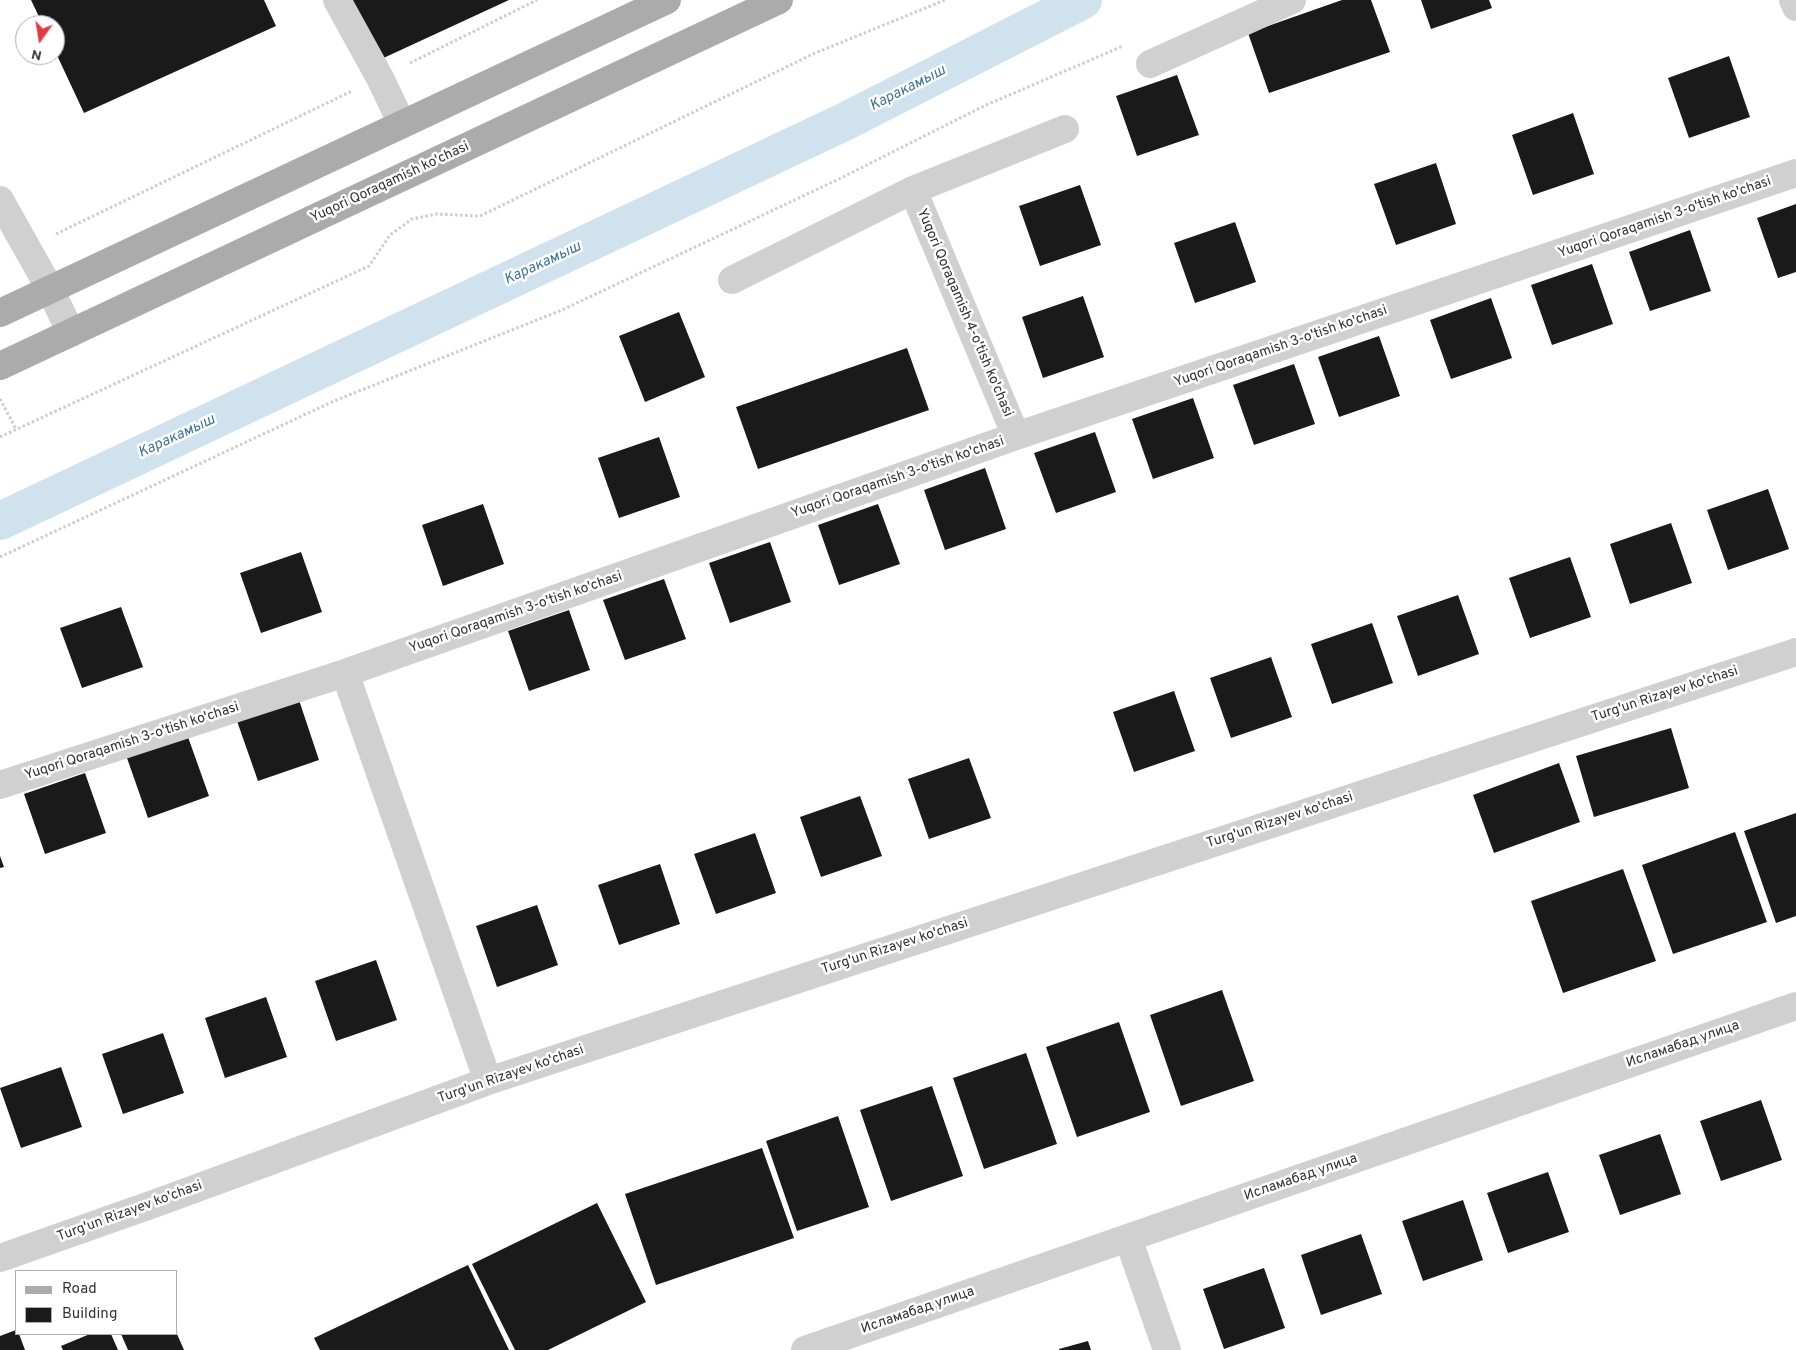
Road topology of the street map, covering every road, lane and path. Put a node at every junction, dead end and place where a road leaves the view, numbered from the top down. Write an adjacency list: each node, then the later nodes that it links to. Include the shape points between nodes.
1 (337, 0): 11 (street)
2 (537, 0): 11 (path)
3 (667, 0): 12 (main road)
4 (779, 0): 21 (main road, Yuqori Qoraqamish ko'chasi)
5 (945, 0): 24 (path, via 813,54 480,216 437,214 412,219 390,236 369,266)
6 (1292, 0): 10 (street)
7 (1793, 0): 8 (street)
8 (1796, 7)
9 (1124, 46): 27 (path, via 984,106 839,179 562,310 334,401)
10 (1150, 64)
11 (380, 78): 12 (street); 17 (path)
12 (402, 124): 19 (main road)
13 (1065, 129): 15 (street, Yuqori Qoraqamish 4-o'tish ko'chasi)
14 (1796, 174): 25 (street, Yuqori Qoraqamish 3-o'tish ko'chasi)
15 (913, 190): 18 (street, Yuqori Qoraqamish 4-o'tish ko'chasi); 25 (street, Yuqori Qoraqamish 4-o'tish ko'chasi)
16 (0, 200): 17 (street)
17 (26, 248): 19 (street)
18 (732, 280)
19 (50, 290): 20 (main road); 21 (street)
20 (0, 313)
21 (71, 332): 22 (main road, Yuqori Qoraqamish ko'chasi)
22 (0, 366)
23 (0, 399): 24 (path)
24 (16, 429): 26 (path)
25 (1016, 436): 29 (street, Yuqori Qoraqamish 3-o'tish ko'chasi)
26 (0, 437)
27 (0, 557)
28 (1796, 652): 32 (street, Turg'un Rizayev ko'chasi)
29 (345, 673): 30 (street, Yuqori Qoraqamish 3-o'tish ko'chasi); 32 (street)
30 (0, 785)
31 (1796, 1006): 33 (street, Исламабад улица)
32 (488, 1081): 34 (street, Turg'un Rizayev ko'chasi)
33 (1128, 1238): 35 (street, Исламабад улица); 36 (street)
34 (0, 1258)
35 (805, 1350)
36 (1167, 1350)

